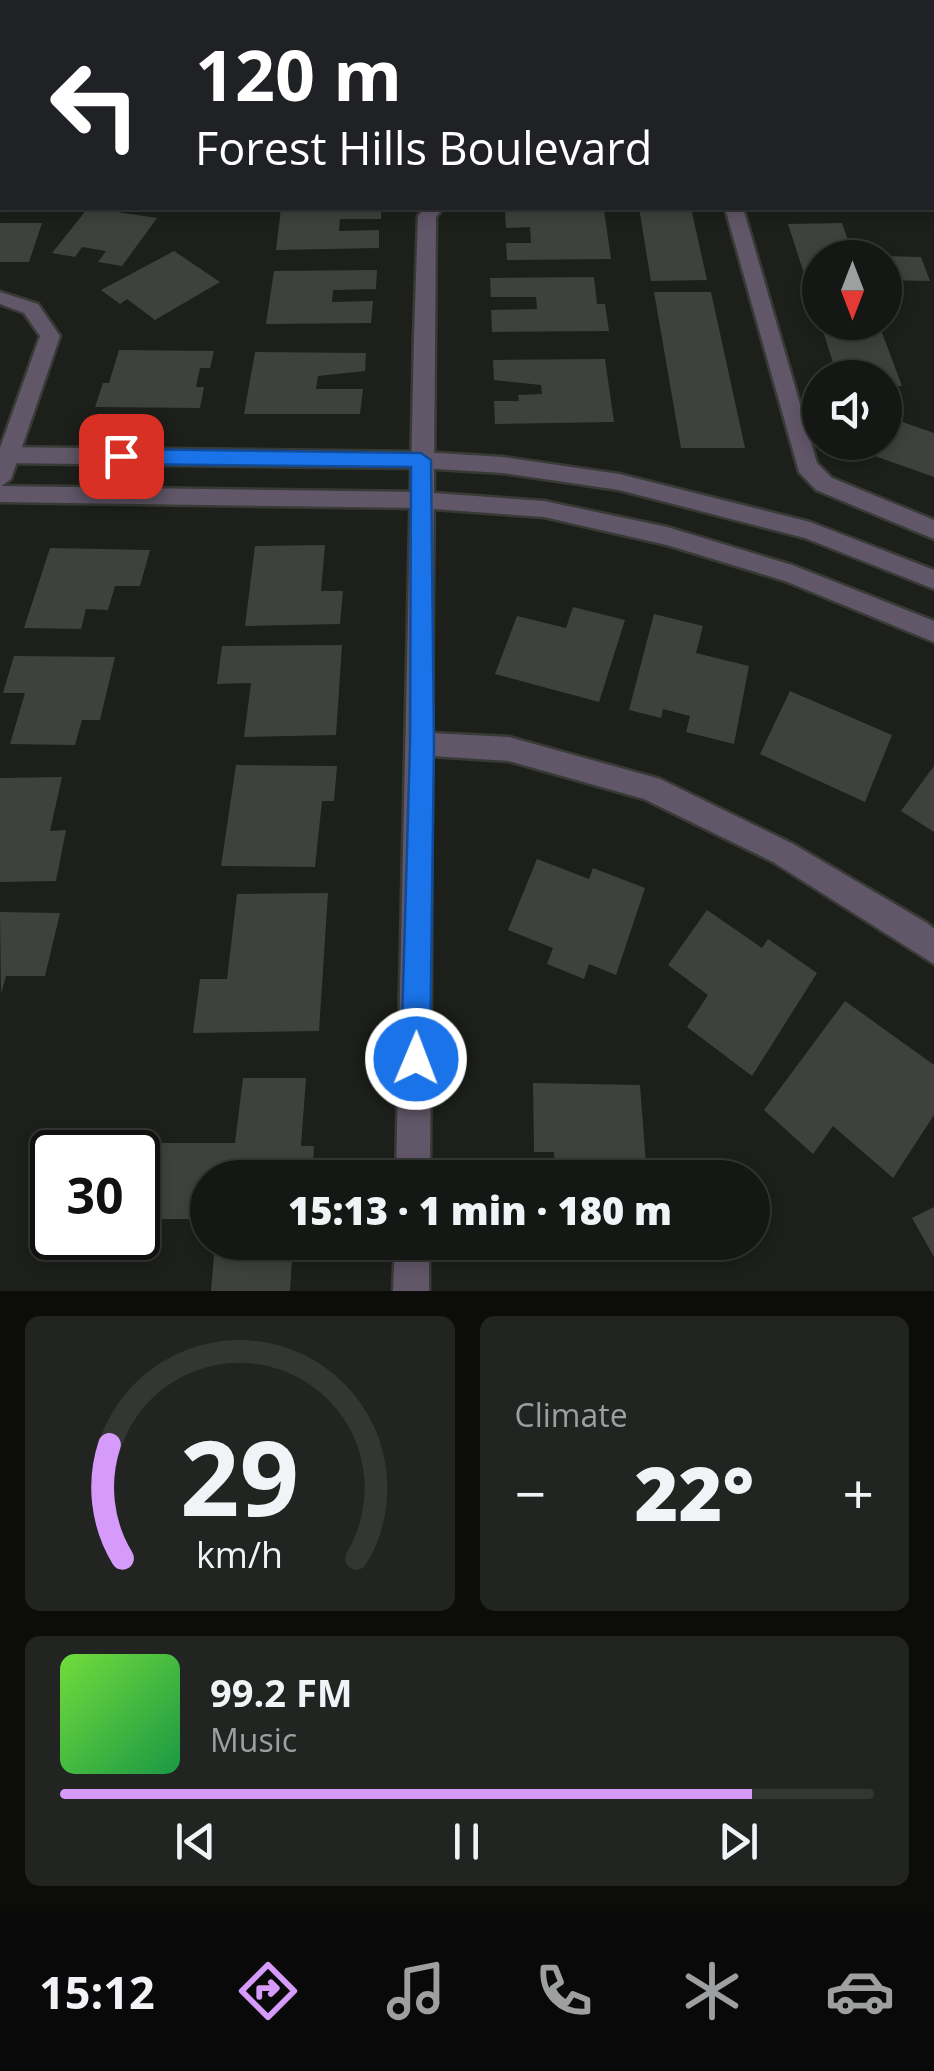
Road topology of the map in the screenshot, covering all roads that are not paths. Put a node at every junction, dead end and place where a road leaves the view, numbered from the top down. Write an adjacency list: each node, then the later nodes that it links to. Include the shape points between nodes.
1 (432, 210): 5 (street)
2 (735, 210): 9 (street, via 806,466 824,484)
3 (0, 298): 4 (street, via 30,306 50,336)
4 (4, 455): 5 (street); 6 (street)
5 (421, 460): 8 (street); 10 (street, via 619,482 810,531)
6 (0, 479)
7 (0, 494): 8 (street)
8 (420, 500): 11 (street, via 544,509 667,536 792,574); 12 (street)
9 (934, 530)
10 (934, 580)
11 (934, 632)
12 (422, 744): 13 (street, via 509,750 650,788 783,853); 14 (street)
13 (934, 949)
14 (413, 1160)
15 (412, 1260): 16 (street)
16 (411, 1291)

